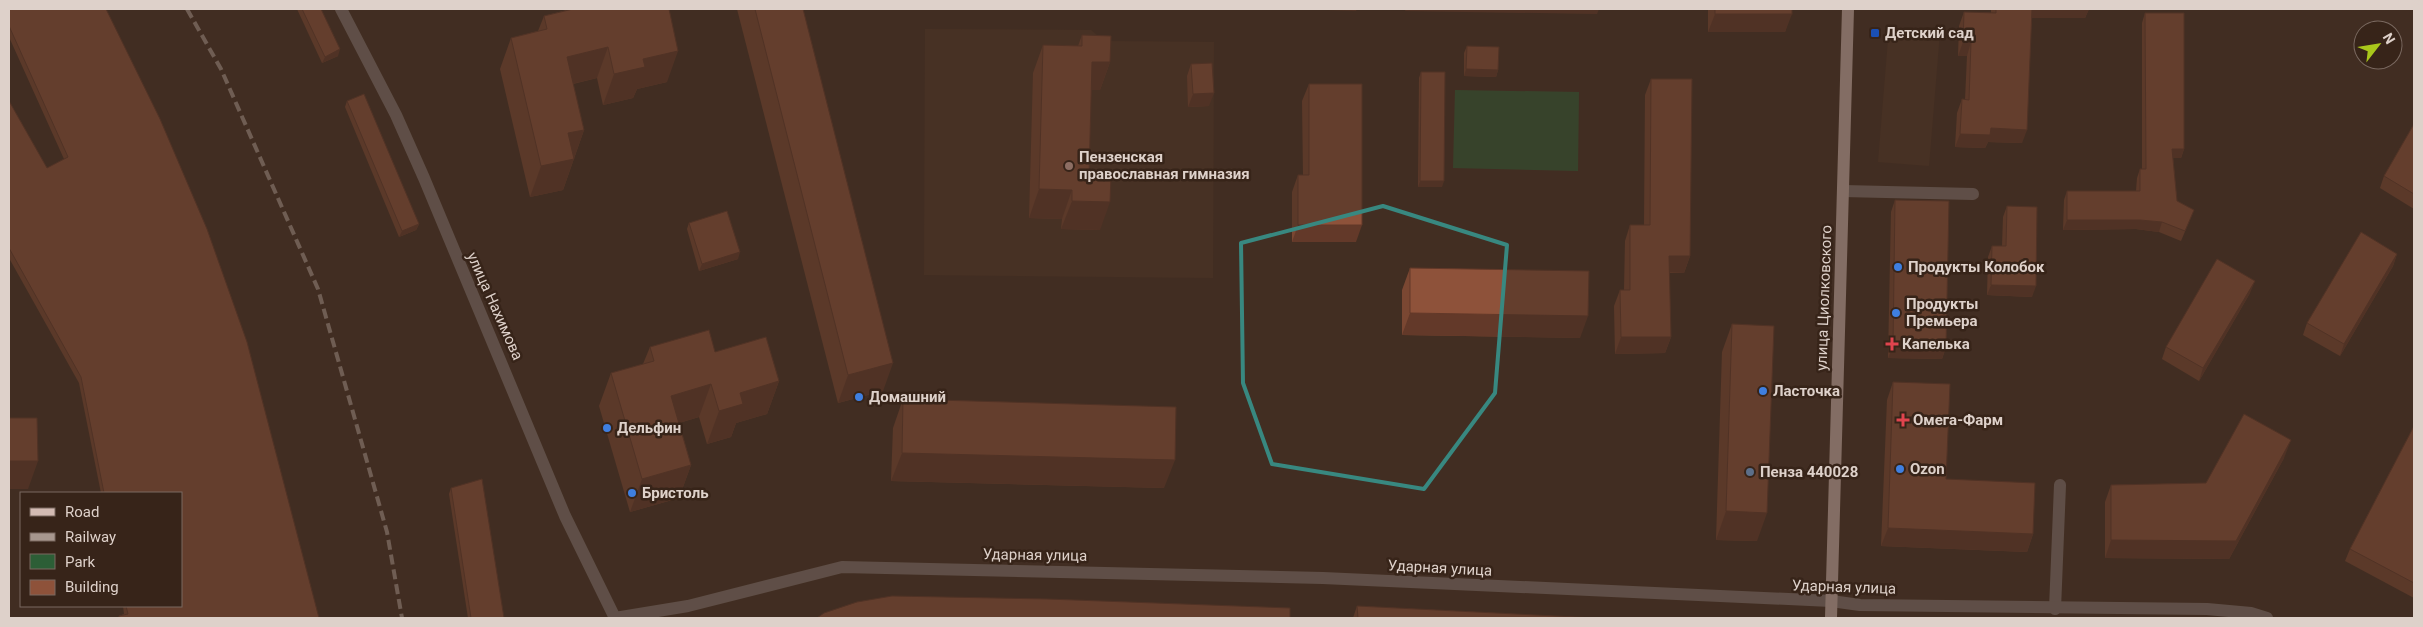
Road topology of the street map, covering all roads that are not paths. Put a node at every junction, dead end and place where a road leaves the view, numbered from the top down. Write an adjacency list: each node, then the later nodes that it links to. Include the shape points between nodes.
1 (340, 9): 8 (street, улица Нахимова, via 396,115 565,516)
2 (1848, 9): 3 (main road, улица Циолковского)
3 (1843, 191): 4 (street); 6 (main road, улица Циолковского)
4 (1973, 194)
5 (2060, 485): 7 (street)
6 (1831, 601): 7 (street, Ударная улица, via 1860,605); 8 (street, Ударная улица, via 1323,578 842,567 688,606); 9 (main road, улица Циолковского)
7 (2054, 608): 10 (street, Ударная улица, via 2207,609 2252,613)
8 (615, 618)
9 (1831, 618)
10 (2268, 618)

